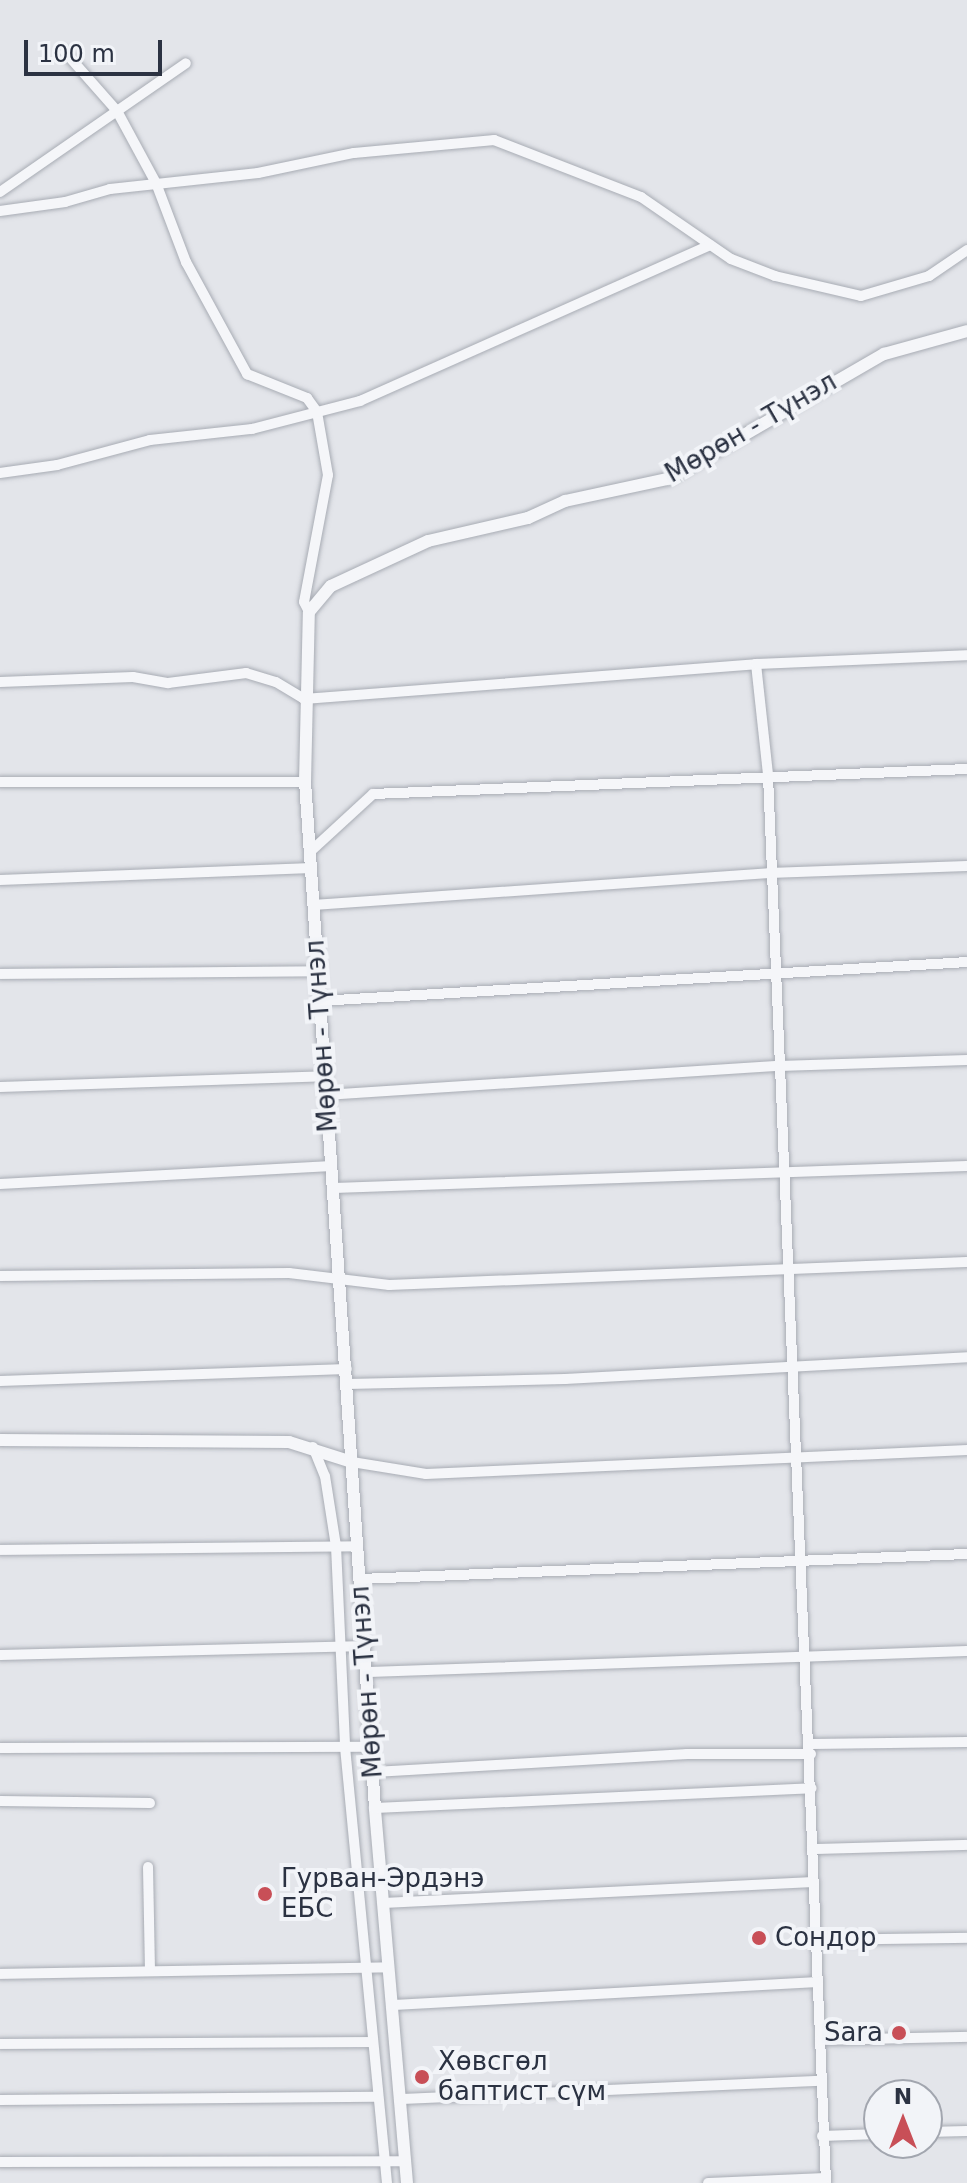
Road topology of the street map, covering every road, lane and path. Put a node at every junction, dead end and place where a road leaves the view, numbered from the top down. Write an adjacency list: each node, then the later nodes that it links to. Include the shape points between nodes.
1 (65, 52): 3 (street)
2 (186, 63): 3 (street)
3 (117, 111): 4 (street); 5 (street)
4 (156, 183): 6 (street); 7 (street, via 258,173 354,153 494,140 641,197); 10 (street, via 186,262 247,374 307,398)
5 (0, 192)
6 (0, 211)
7 (710, 245): 8 (street, via 775,276 861,296 929,276); 10 (street, via 360,401)
8 (967, 250)
9 (967, 331): 12 (street, Мөрөн - Түнэл, via 884,354 668,479 565,501 528,518 428,541 331,586)
10 (317, 412): 11 (street, via 252,429 150,440); 12 (street, via 328,475 304,602)
11 (0, 475)
12 (309, 612): 16 (street, Мөрөн - Түнэл)
13 (967, 655): 14 (street)
14 (756, 664): 16 (street); 18 (street)
15 (0, 682): 16 (street, via 133,677 168,683 246,673 276,682)
16 (304, 699): 20 (street, Мөрөн - Түнэл)
17 (967, 769): 18 (street)
18 (768, 775): 21 (street, via 373,794); 24 (street)
19 (0, 782): 20 (street)
20 (305, 782): 21 (street, Мөрөн - Түнэл)
21 (311, 851): 23 (street, Мөрөн - Түнэл)
22 (967, 866): 24 (street)
23 (312, 868): 25 (street); 26 (street, Мөрөн - Түнэл)
24 (769, 873): 26 (street); 28 (street)
25 (0, 880)
26 (313, 905): 29 (street, Мөрөн - Түнэл)
27 (967, 962): 28 (street)
28 (774, 970): 31 (street); 33 (street)
29 (316, 971): 30 (street); 31 (street, Мөрөн - Түнэл)
30 (0, 974)
31 (319, 1001): 34 (street, Мөрөн - Түнэл)
32 (967, 1060): 33 (street)
33 (779, 1066): 36 (street); 39 (street)
34 (325, 1076): 35 (street); 36 (street, Мөрөн - Түнэл)
35 (0, 1087)
36 (325, 1095): 37 (street, Мөрөн - Түнэл)
37 (332, 1166): 40 (street); 41 (street, Мөрөн - Түнэл)
38 (967, 1166): 39 (street)
39 (783, 1173): 41 (street); 43 (street)
40 (0, 1184)
41 (334, 1188): 45 (street, Мөрөн - Түнэл)
42 (967, 1262): 43 (street)
43 (787, 1270): 45 (street, via 389,1285); 47 (street)
44 (0, 1276): 45 (street, via 289,1273)
45 (339, 1279): 48 (street, Мөрөн - Түнэл)
46 (967, 1357): 47 (street)
47 (791, 1363): 50 (street, via 565,1379); 54 (street)
48 (347, 1369): 49 (street); 50 (street, Мөрөн - Түнэл)
49 (0, 1381)
50 (347, 1384): 55 (street, Мөрөн - Түнэл)
51 (0, 1440): 52 (street, via 289,1442)
52 (313, 1447): 55 (street); 56 (street, via 325,1476)
53 (967, 1450): 54 (street)
54 (794, 1455): 55 (street, via 426,1474); 60 (street)
55 (352, 1462): 57 (street, Мөрөн - Түнэл)
56 (336, 1546): 57 (street); 58 (street); 62 (street)
57 (357, 1546): 61 (street, Мөрөн - Түнэл)
58 (0, 1550)
59 (967, 1554): 60 (street)
60 (799, 1561): 61 (street); 66 (street)
61 (360, 1579): 63 (street, Мөрөн - Түнэл)
62 (341, 1646): 63 (street); 65 (street); 69 (street)
63 (366, 1646): 67 (street, Мөрөн - Түнэл)
64 (967, 1651): 66 (street)
65 (0, 1655)
66 (803, 1658): 67 (street); 72 (street)
67 (369, 1672): 70 (street, Мөрөн - Түнэл)
68 (967, 1742): 72 (street)
69 (345, 1747): 70 (street); 71 (street); 85 (street)
70 (373, 1747): 73 (street, Мөрөн - Түнэл)
71 (0, 1748)
72 (811, 1749): 73 (street); 74 (street)
73 (374, 1772): 77 (street, Мөрөн - Түнэл)
74 (812, 1788): 77 (street); 79 (street)
75 (0, 1801): 76 (street)
76 (150, 1803)
77 (375, 1808): 82 (street, Мөрөн - Түнэл)
78 (967, 1845): 79 (street)
79 (812, 1849): 81 (street)
80 (148, 1867): 87 (street)
81 (813, 1882): 82 (street); 84 (street)
82 (383, 1903): 86 (street, Мөрөн - Түнэл)
83 (967, 1938): 84 (street)
84 (815, 1940): 89 (street)
85 (368, 1967): 86 (street); 87 (street); 93 (street)
86 (388, 1967): 90 (street, Мөрөн - Түнэл)
87 (150, 1971): 88 (street)
88 (0, 1974)
89 (817, 1982): 90 (street); 92 (street)
90 (394, 2005): 97 (street, Мөрөн - Түнэл)
91 (967, 2037): 92 (street)
92 (820, 2040): 95 (street)
93 (371, 2042): 94 (street); 96 (street)
94 (0, 2044)
95 (821, 2081): 97 (street); 102 (street)
96 (376, 2097): 98 (street); 105 (street)
97 (402, 2099): 103 (street, Мөрөн - Түнэл)
98 (0, 2100)
99 (967, 2131): 100 (street)
100 (943, 2132)
101 (863, 2135): 102 (street)
102 (822, 2136): 106 (street)
103 (406, 2161): 105 (street); 108 (street, Мөрөн - Түнэл)
104 (0, 2162): 105 (street)
105 (385, 2163): 107 (street)
106 (826, 2181): 109 (street)
107 (387, 2183)
108 (407, 2183)
109 (708, 2183)

